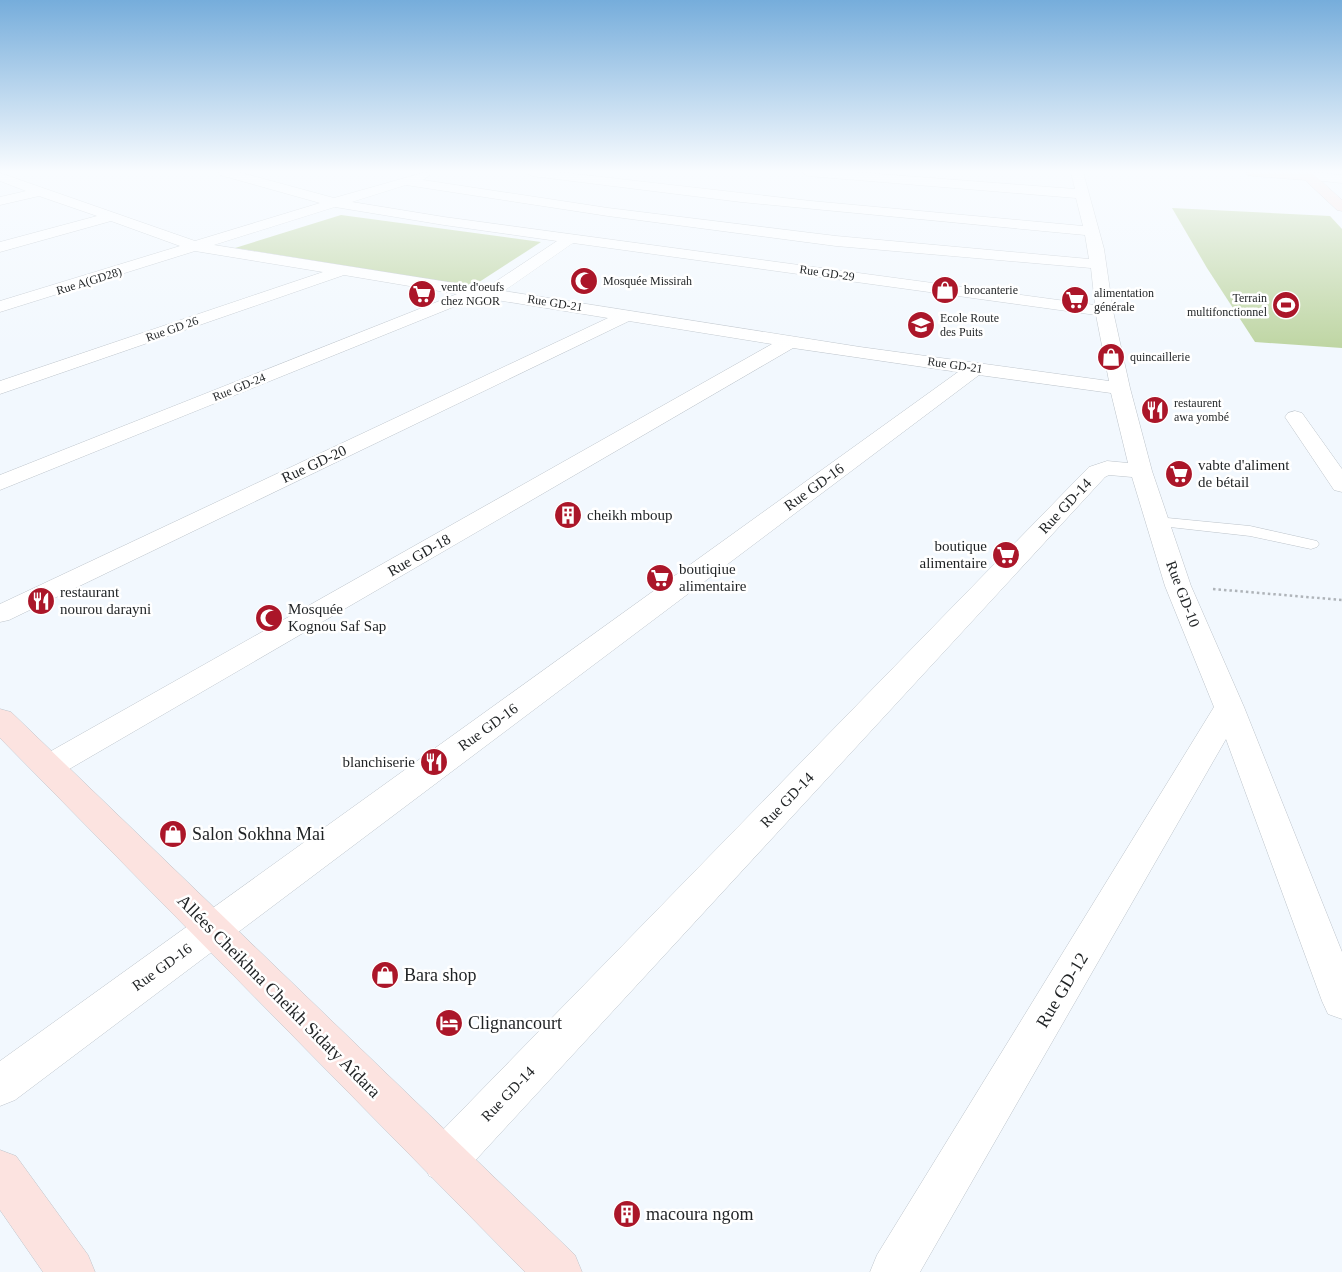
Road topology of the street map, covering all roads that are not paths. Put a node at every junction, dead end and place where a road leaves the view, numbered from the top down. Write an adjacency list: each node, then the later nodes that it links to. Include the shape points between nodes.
1 (57, 231): 11 (street)
2 (152, 231): 12 (street, Rue GD-21)
3 (246, 231): 12 (street, Rue A(GD28))
4 (523, 231): 9 (street, Rue GD-29)
5 (577, 231): 9 (street, Rue GD-24)
6 (760, 231): 10 (street)
7 (844, 231): 10 (street)
8 (1090, 231): 13 (street, Rue GD-10)
9 (567, 238): 15 (street, Rue GD-29); 16 (street, Rue GD-24)
10 (836, 241): 13 (street); 15 (street)
11 (0, 247)
12 (197, 247): 14 (street, Rue GD-21); 17 (street, Rue A(GD28))
13 (1098, 264): 18 (street, Rue GD-10)
14 (345, 269): 16 (street, Rue GD-21); 22 (street, Rue GD 26)
15 (815, 271): 18 (street, Rue GD-29)
16 (485, 292): 19 (street, Rue GD-21); 26 (street, Rue GD-24)
17 (0, 307)
18 (1104, 311): 23 (street, Rue GD-10)
19 (628, 315): 20 (street, Rue GD-21); 30 (street, Rue GD-20)
20 (790, 342): 21 (street, Rue GD-21); 33 (street, Rue GD-18)
21 (976, 368): 23 (street, Rue GD-21); 34 (street, Rue GD-16)
22 (0, 388)
23 (1120, 388): 25 (street, Rue GD-10)
24 (1295, 417): 27 (street)
25 (1141, 471): 28 (street, Rue GD-10); 37 (street, Rue GD-14, via 1107,468 1097,472)
26 (0, 483)
27 (1342, 486)
28 (1158, 522): 29 (lane, via 1250,531); 31 (street, Rue GD-10, via 1178,586)
29 (1311, 544)
30 (0, 614)
31 (1229, 707): 35 (street, Rue GD-10); 41 (street, Rue GD-12)
32 (0, 720): 33 (main road, Allées Cheikhna Cheikh Sidaty Aîdara)
33 (48, 767): 34 (main road, Allées Cheikhna Cheikh Sidaty Aîdara)
34 (201, 938): 36 (street, Rue GD-16); 37 (main road, Allées Cheikhna Cheikh Sidaty Aîdara)
35 (1342, 1001)
36 (7, 1081)
37 (445, 1160): 40 (main road, Allées Cheikhna Cheikh Sidaty Aîdara)
38 (0, 1172): 39 (main road)
39 (71, 1272)
40 (558, 1272)
41 (894, 1272)

